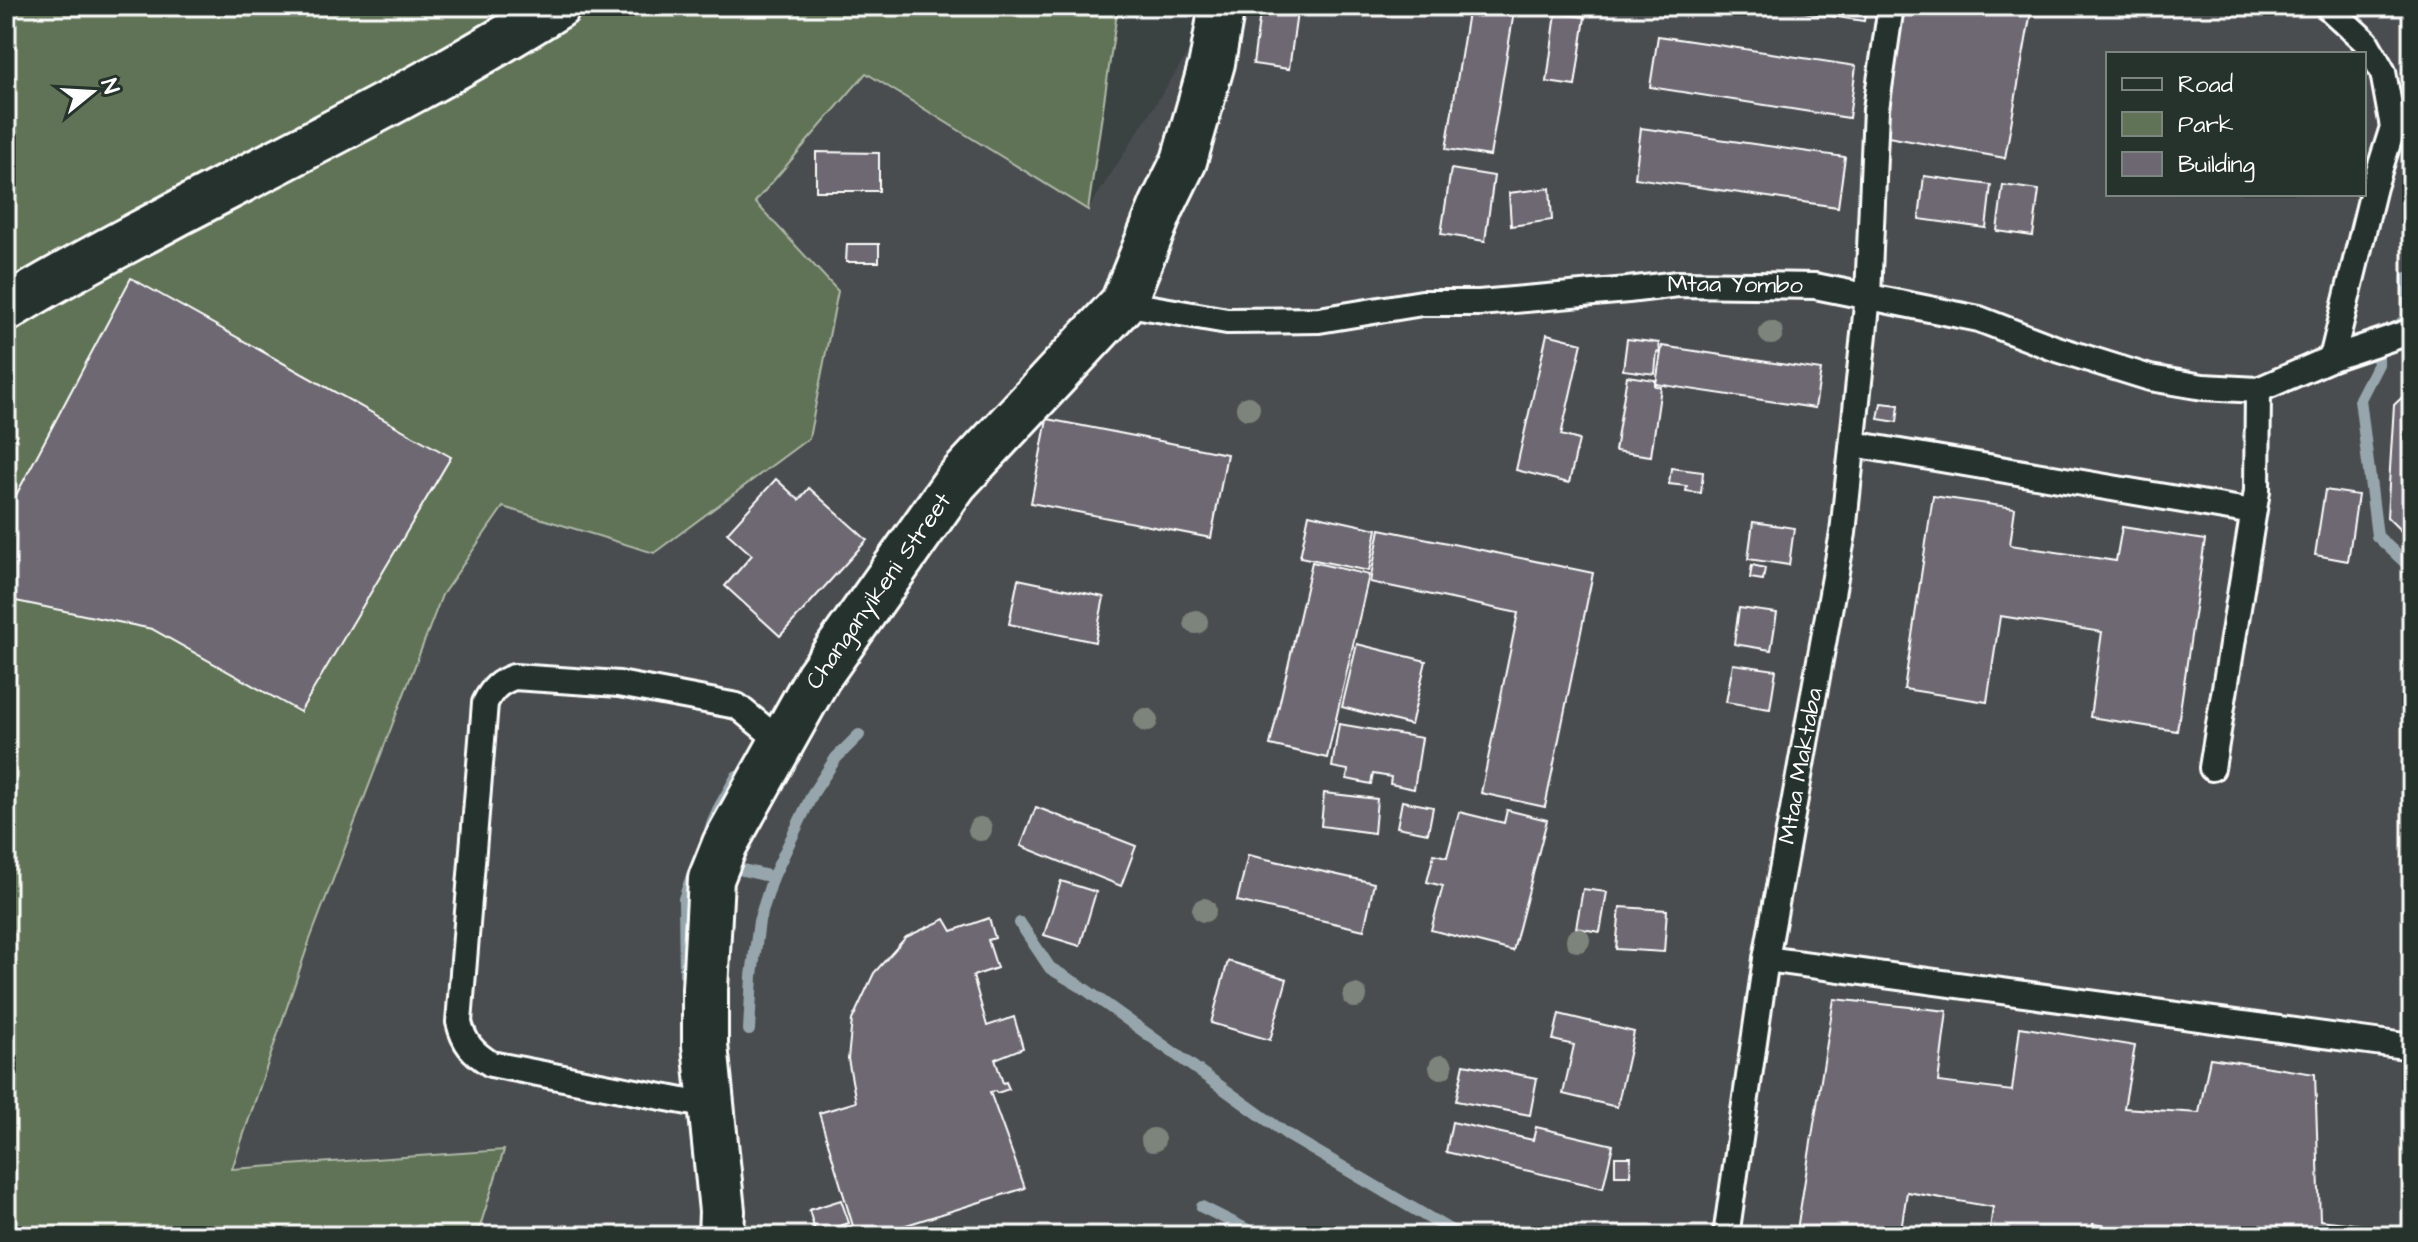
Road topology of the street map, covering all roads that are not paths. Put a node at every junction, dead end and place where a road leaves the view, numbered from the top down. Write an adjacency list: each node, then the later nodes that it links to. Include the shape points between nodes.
1 (558, 6): 7 (street)
2 (1222, 6): 6 (street, Changanyikeni Street, via 1184,161)
3 (1891, 6): 5 (lane, Mtaa Maktaba, via 1876,109)
4 (2327, 6): 9 (lane, via 2366,42 2383,72 2393,127)
5 (1868, 296): 6 (lane, Mtaa Yombo, via 1815,286 1678,284 1479,303 1422,303 1304,321 1227,321); 10 (lane, Mtaa Yombo, via 1979,319 2150,378); 11 (lane, Mtaa Maktaba)
6 (1123, 303): 13 (street, Changanyikeni Street, via 955,483 818,677)
7 (6, 309)
8 (2412, 331): 9 (lane, Mtaa Yombo)
9 (2332, 358): 10 (lane, Mtaa Yombo)
10 (2258, 390): 12 (lane)
11 (1853, 444): 12 (lane); 15 (lane, Mtaa Maktaba, via 1843,533)
12 (2253, 512): 14 (lane)
13 (779, 747): 17 (street, Changanyikeni Street, via 711,879 705,1031); 17 (lane, via 775,737 737,706 619,684 514,677 501,681 485,703 462,1036 491,1064 693,1103)
14 (2212, 768)
15 (1766, 959): 16 (lane); 19 (lane, Mtaa Maktaba)
16 (2412, 1047)
17 (711, 1111): 18 (street, Changanyikeni Street)
18 (721, 1236)
19 (1726, 1236)

